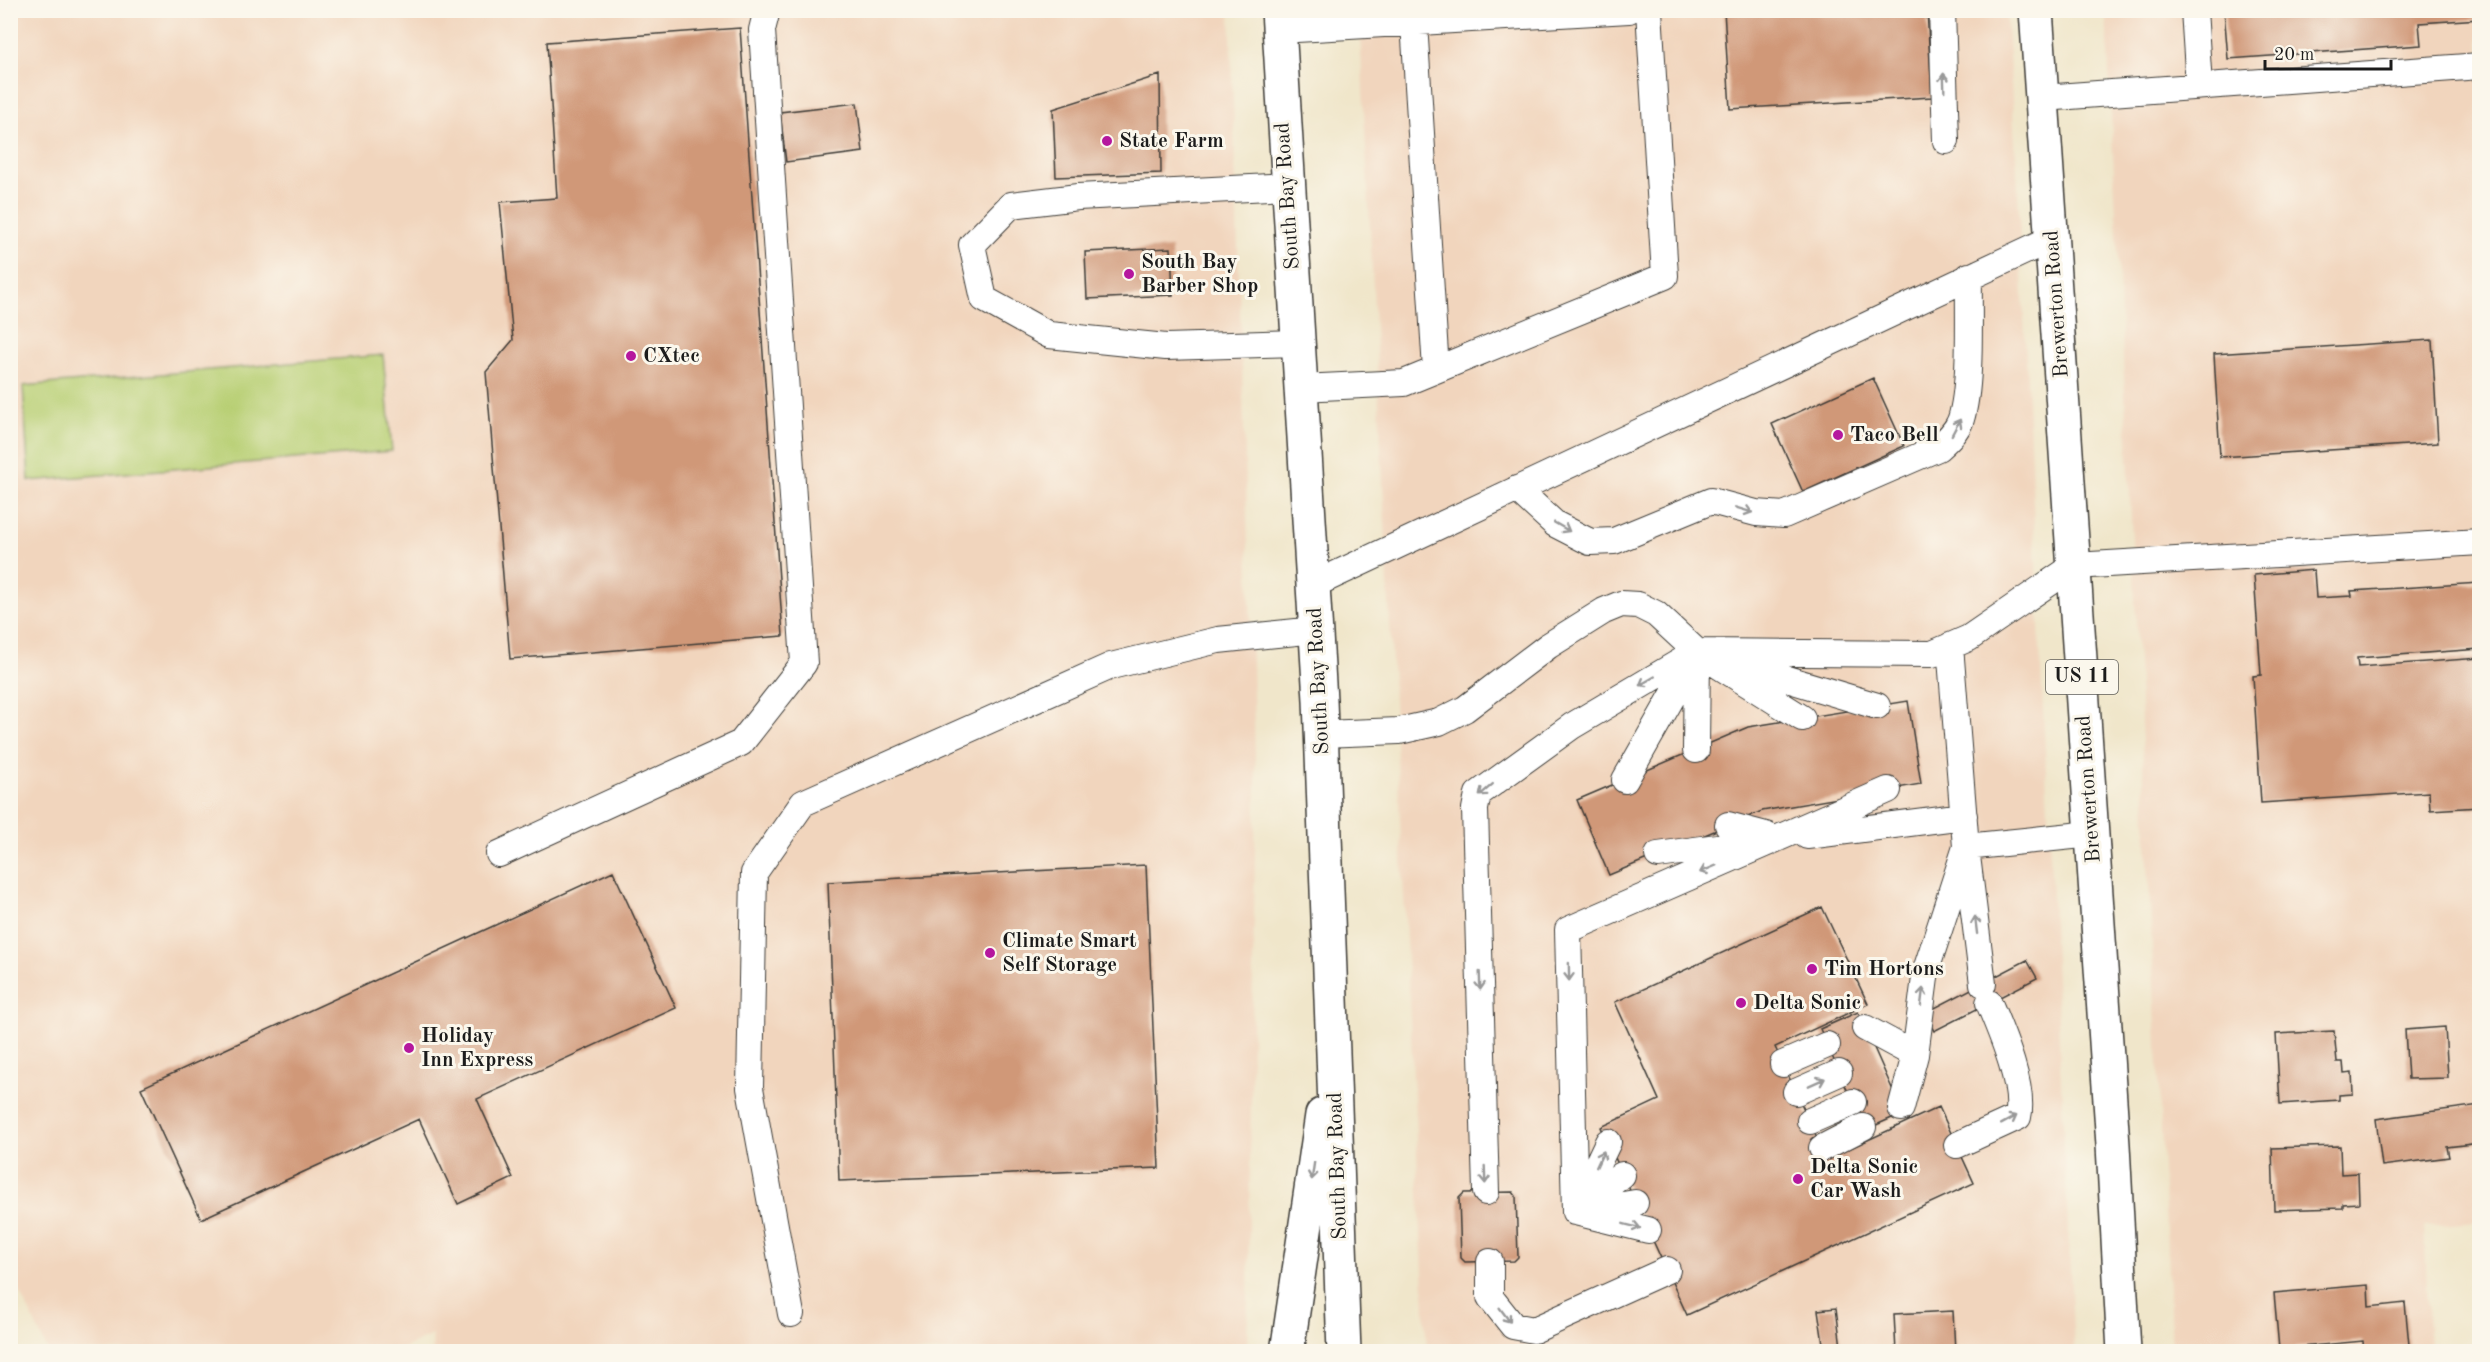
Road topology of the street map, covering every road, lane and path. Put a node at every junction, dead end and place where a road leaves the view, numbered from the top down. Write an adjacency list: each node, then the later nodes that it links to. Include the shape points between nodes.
1 (767, 10): 38 (lane, via 762,30 804,663 741,743)
2 (1629, 10): 8 (lane)
3 (1649, 10): 17 (lane, via 1665,276)
4 (1942, 10): 12 (lane, one-way to 4)
5 (2036, 10): 11 (main road, Brewerton Road / US 11)
6 (2194, 10): 10 (lane)
7 (1278, 20): 8 (lane); 13 (main road, South Bay Road)
8 (1414, 23): 17 (lane)
9 (2480, 66): 10 (lane)
10 (2199, 87): 11 (lane)
11 (2043, 98): 14 (main road, Brewerton Road / US 11)
12 (1946, 141)
13 (1287, 186): 16 (main road, South Bay Road); 16 (lane, via 1078,197 1011,205 972,245 984,298 1049,334 1166,347)
14 (2053, 238): 15 (lane); 21 (main road, Brewerton Road / US 11)
15 (1970, 276): 19 (lane); 19 (lane, one-way to 15, via 1555,524 1590,542 1614,541 1711,501 1756,513 1784,514 1938,448 1961,420)
16 (1298, 343): 18 (main road, South Bay Road)
17 (1436, 370): 18 (lane, via 1404,382)
18 (1301, 388): 22 (main road, South Bay Road)
19 (1517, 489): 22 (lane)
20 (2480, 542): 21 (lane)
21 (2074, 566): 24 (lane, via 1969,638); 35 (main road, Brewerton Road / US 11)
22 (1313, 585): 23 (main road, South Bay Road)
23 (1316, 630): 28 (main road, South Bay Road); 63 (lane, via 1218,640 1111,666 803,803 754,873 753,885 750,1088)
24 (1950, 646): 25 (lane, via 1932,654); 33 (lane)
25 (1697, 652): 26 (lane); 27 (lane); 28 (lane, via 1656,614 1638,605 1621,604 1548,646 1464,709 1439,722 1399,731); 29 (lane); 30 (lane); 57 (lane, one-way to 57, via 1572,726 1478,794 1475,809)
26 (1877, 706)
27 (1802, 718)
28 (1322, 734): 41 (main road, South Bay Road)
29 (1696, 750)
30 (1625, 780)
31 (1888, 790): 36 (lane)
32 (1816, 801): 36 (lane)
33 (1964, 816): 36 (lane); 37 (lane)
34 (1728, 825): 36 (lane)
35 (2092, 834): 37 (lane); 66 (main road, Brewerton Road / US 11)
36 (1781, 839): 39 (lane); 59 (lane, one-way to 59, via 1568,930)
37 (1966, 847): 44 (lane, one-way to 37, via 1926,970); 54 (lane, one-way to 37, via 2018,1117 2021,1104 2003,1035 1986,993)
38 (499, 854)
39 (1658, 855)
40 (1865, 1028): 44 (lane)
41 (1334, 1030): 64 (main road, one-way to 64); 65 (main road, South Bay Road)
42 (1827, 1045): 45 (lane)
43 (1877, 1055): 44 (lane)
44 (1915, 1055): 47 (lane); 50 (lane)
45 (1783, 1064)
46 (1839, 1072): 48 (lane, one-way to 46)
47 (1891, 1084)
48 (1796, 1092)
49 (1853, 1102): 51 (lane)
50 (1901, 1108)
51 (1810, 1121)
52 (1863, 1127): 55 (lane)
53 (1608, 1143): 59 (lane, one-way to 53)
54 (1957, 1146)
55 (1822, 1148)
56 (1622, 1174): 59 (lane)
57 (1486, 1192)
58 (1635, 1203): 59 (lane)
59 (1575, 1212): 60 (lane, one-way to 60)
60 (1648, 1230)
61 (1490, 1262): 62 (lane, one-way to 62, via 1491,1297 1513,1326 1534,1330)
62 (1667, 1270)
63 (791, 1314)
64 (1287, 1352)
65 (1344, 1352)
66 (2124, 1352)

